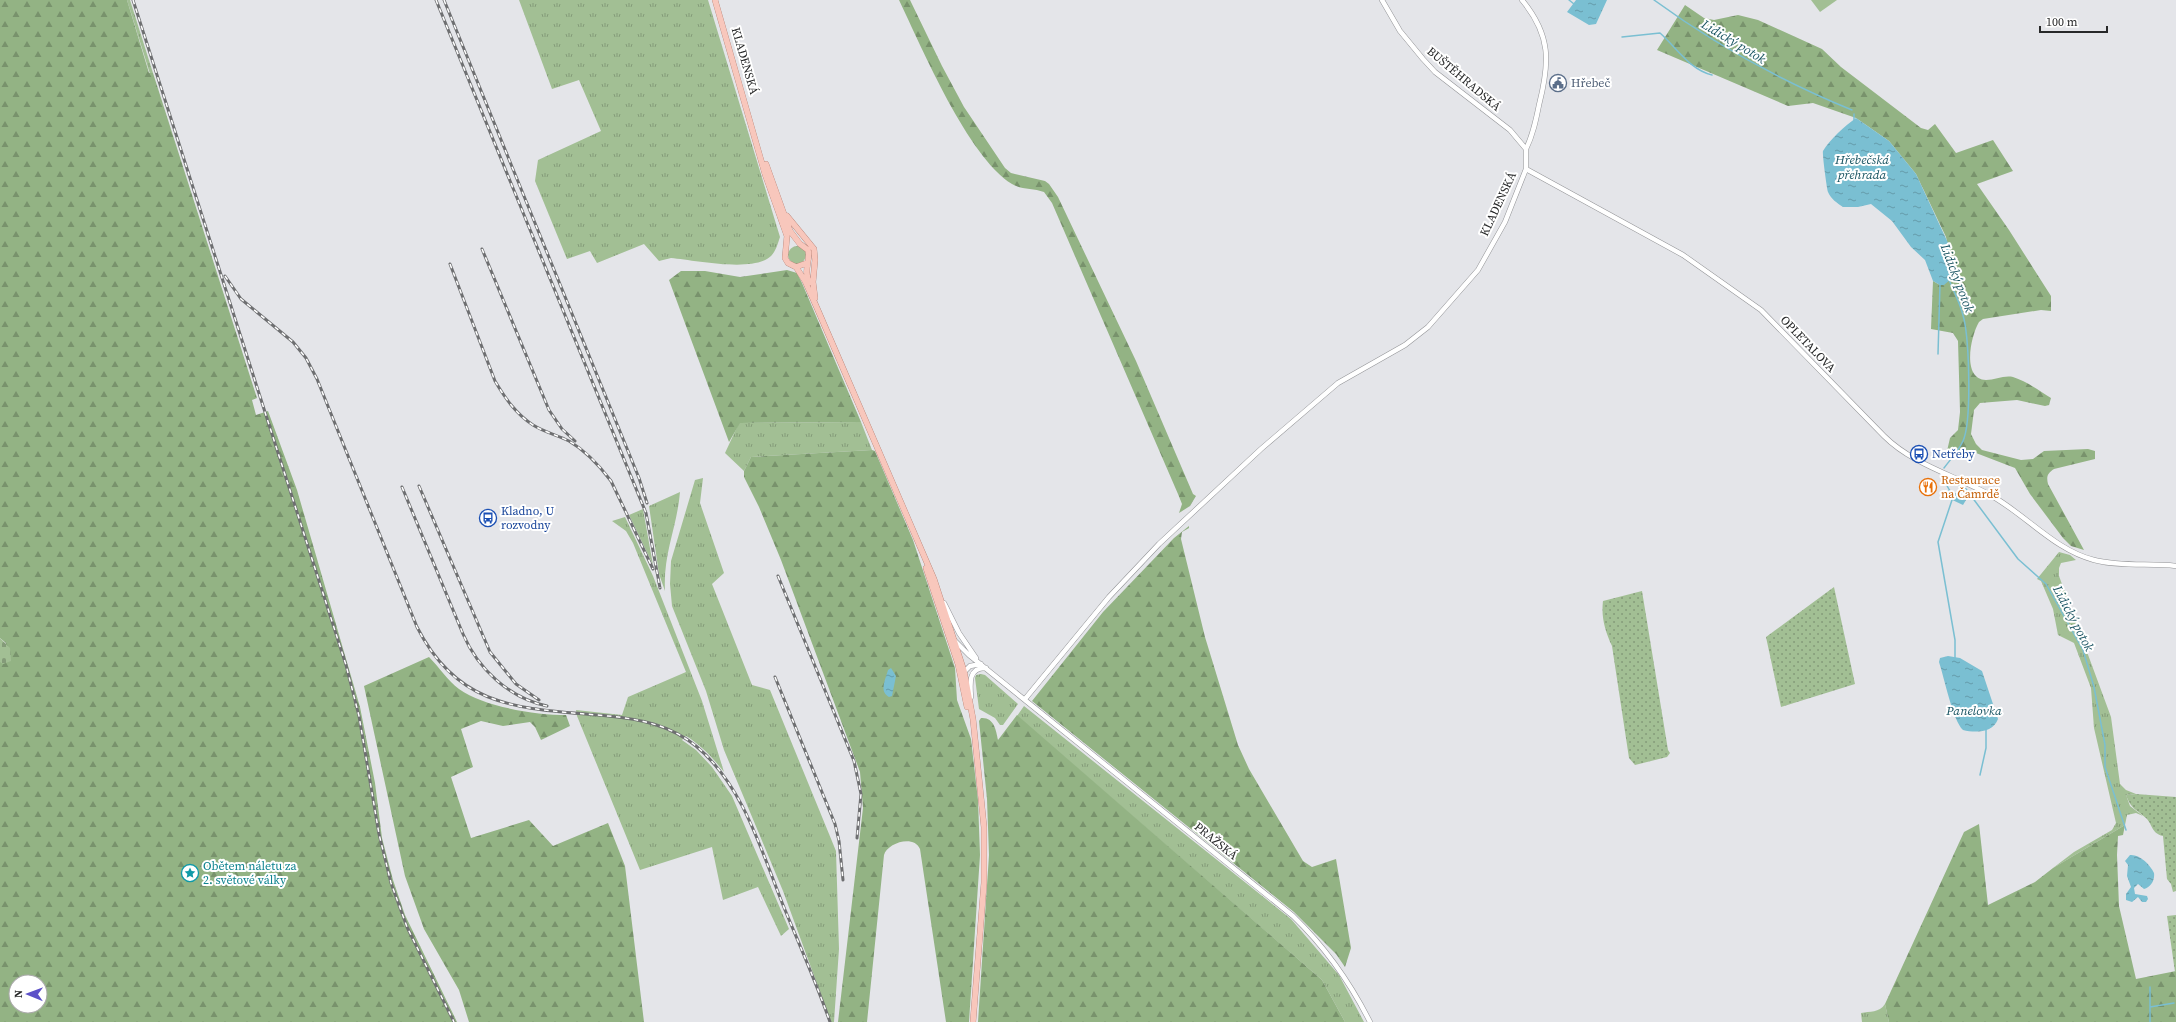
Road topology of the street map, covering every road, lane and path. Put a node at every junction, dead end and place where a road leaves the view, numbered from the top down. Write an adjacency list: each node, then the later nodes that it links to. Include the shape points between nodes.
1 (716, 0): 4 (main road, KLADENSKÁ)
2 (1382, 0): 5 (street, BUŠTĚHRADSKÁ, via 1400,31 1423,59 1510,130)
3 (1522, 0): 5 (street, KLADENSKÁ, via 1538,22 1548,65 1532,134)
4 (753, 128): 7 (main road); 9 (main road, via 765,174 787,236)
5 (1526, 149): 6 (street, KLADENSKÁ)
6 (1526, 169): 14 (street, OPLETALOVA, via 1684,255 1761,310 1889,442 1910,456 1993,497 2064,548 2094,560 2110,563); 22 (street, KLADENSKÁ, via 1505,222 1478,270 1428,327 1405,346 1338,382 1238,470 1159,544 1109,597)
7 (779, 200): 8 (main road, via 790,231); 12 (main road, via 793,225 814,249 813,282)
8 (800, 244): 9 (main road, via 793,244); 10 (main road, via 808,250)
9 (787, 249): 11 (main road, via 786,261)
10 (807, 263): 11 (main road); 12 (main road, via 806,276)
11 (796, 267): 12 (main road)
12 (817, 308): 13 (main road)
13 (916, 539): 15 (main road); 16 (main road)
14 (2176, 566)
15 (939, 591): 17 (main road); 18 (street, via 958,634)
16 (942, 616): 17 (street); 21 (main road)
17 (956, 643): 18 (street); 20 (main road)
18 (981, 664): 19 (street, PRAŽSKÁ); 20 (street, via 972,665)
19 (986, 668): 22 (street, PRAŽSKÁ); 23 (street, via 976,670 970,678)
20 (964, 671): 21 (street); 23 (main road)
21 (961, 680): 24 (main road)
22 (1024, 699): 26 (street, PRAŽSKÁ, via 1293,916 1321,944 1343,973)
23 (973, 718): 24 (main road)
24 (975, 738): 25 (main road, via 983,800 985,855)
25 (974, 1022)
26 (1370, 1022)

